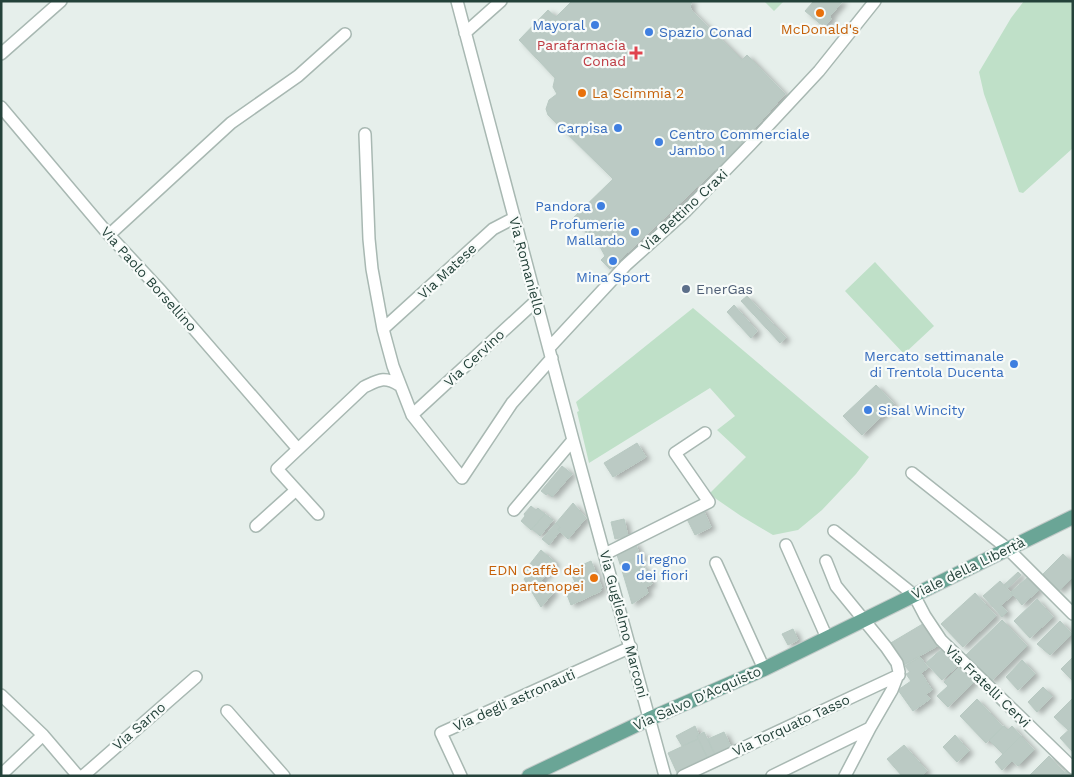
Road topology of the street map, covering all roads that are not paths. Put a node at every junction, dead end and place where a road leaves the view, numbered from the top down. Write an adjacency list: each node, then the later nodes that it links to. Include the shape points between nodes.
1 (61, 1): 7 (street)
2 (456, 1): 5 (street, Via Romaniello)
3 (501, 1): 5 (street)
4 (875, 1): 14 (street, Via Bettino Craxi, via 750,145 686,211 626,265)
5 (465, 33): 10 (street, Via Romaniello)
6 (345, 34): 11 (street, via 298,76 231,123)
7 (1, 54)
8 (1, 107): 11 (street, Via Paolo Borsellino)
9 (365, 134): 13 (street, via 369,239)
10 (514, 218): 12 (street, Via Romaniello); 13 (street, Via Matese, via 493,229)
11 (109, 235): 19 (street, Via Paolo Borsellino)
12 (536, 300): 14 (street, Via Romaniello); 16 (street, Via Cervino)
13 (383, 329): 15 (street)
14 (551, 353): 16 (street, Via Bettino Craxi, via 512,403 462,478); 18 (street, Via Romaniello)
15 (399, 386): 16 (street); 19 (street, via 389,379 378,380 364,388)
16 (412, 416)
17 (704, 433): 30 (street, via 675,453 709,502)
18 (573, 440): 22 (street); 26 (street, Via Romaniello)
19 (298, 449): 21 (street, via 277,468)
20 (912, 473): 29 (street)
21 (296, 490): 23 (street); 25 (street)
22 (514, 510)
23 (318, 514)
24 (1073, 517): 29 (main road, Viale della Libertà)
25 (256, 526)
26 (599, 531): 30 (street, Via Guglielmo Marconi)
27 (834, 531): 33 (street)
28 (786, 545): 36 (street)
29 (1008, 549): 33 (main road, Viale della Libertà); 34 (street)
30 (605, 554): 37 (street, Via Guglielmo Marconi)
31 (826, 561): 35 (street, via 836,586)
32 (716, 563): 38 (street)
33 (914, 595): 35 (main road, Viale della Libertà); 46 (street, Via Fratelli Cervi, via 942,640)
34 (1073, 614)
35 (864, 620): 36 (main road, Via Salvo D'Acquisto); 39 (street, via 897,663)
36 (827, 638): 38 (main road, Via Salvo D'Acquisto)
37 (631, 647): 43 (street, Via Guglielmo Marconi); 51 (street, Via degli astronauti, via 441,733)
38 (764, 668): 43 (main road, Via Salvo D'Acquisto)
39 (898, 675): 44 (street); 54 (street, Via Torquato Tasso)
40 (196, 677): 49 (street, Via Sarno)
41 (1, 695): 45 (street)
42 (228, 711): 50 (street)
43 (650, 719): 52 (main road, Via Salvo D'Acquisto); 53 (street, Via Guglielmo Marconi)
44 (870, 728): 55 (street); 56 (street)
45 (43, 735): 47 (street); 48 (street)
46 (1073, 768)
47 (1, 775)
48 (78, 776)
49 (83, 776)
50 (284, 776)
51 (461, 776)
52 (529, 776)
53 (665, 776)
54 (683, 776)
55 (772, 776)
56 (845, 776)

